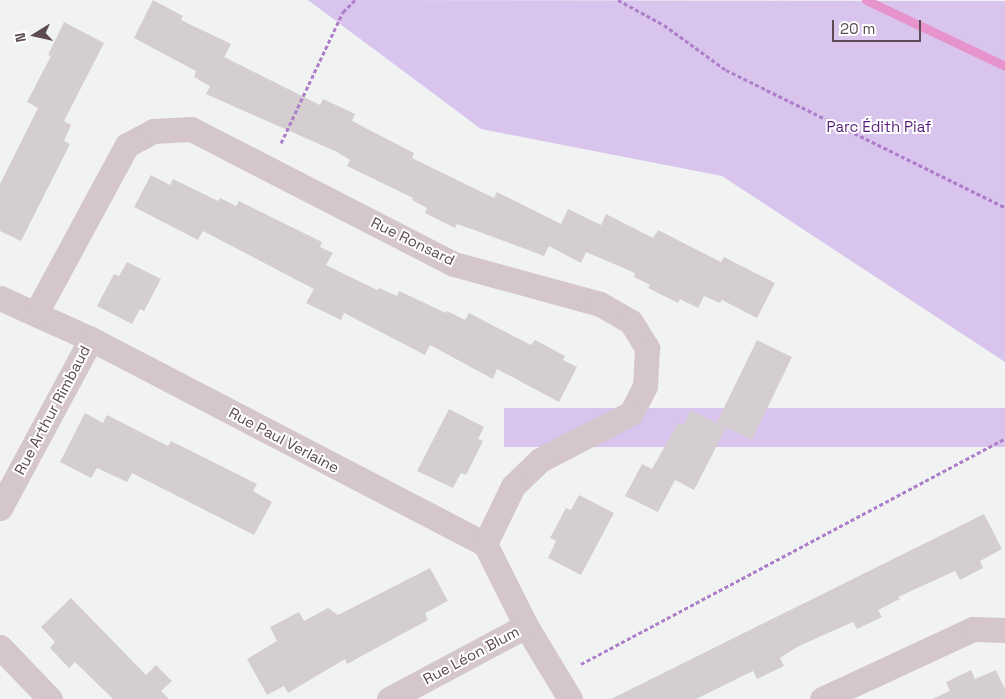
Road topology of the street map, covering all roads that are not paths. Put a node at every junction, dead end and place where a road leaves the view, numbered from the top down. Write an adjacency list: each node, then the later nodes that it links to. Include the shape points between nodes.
1 (0, 298): 2 (street, Rue Paul Verlaine)
2 (36, 313): 3 (street, Rue Paul Verlaine); 5 (street, Rue Ronsard, via 127,145 153,131 190,129 454,264 600,304 631,322 647,348 645,386 631,413 540,460 513,486)
3 (91, 338): 4 (street, Rue Arthur Rimbaud); 5 (street, Rue Paul Verlaine)
4 (0, 508)
5 (485, 544): 6 (street)
6 (526, 626): 10 (street, Rue Léon Blum); 11 (street)
7 (1005, 630): 12 (street, via 973,629)
8 (0, 647): 9 (street)
9 (50, 699)
10 (389, 699)
11 (570, 699)
12 (822, 699)

